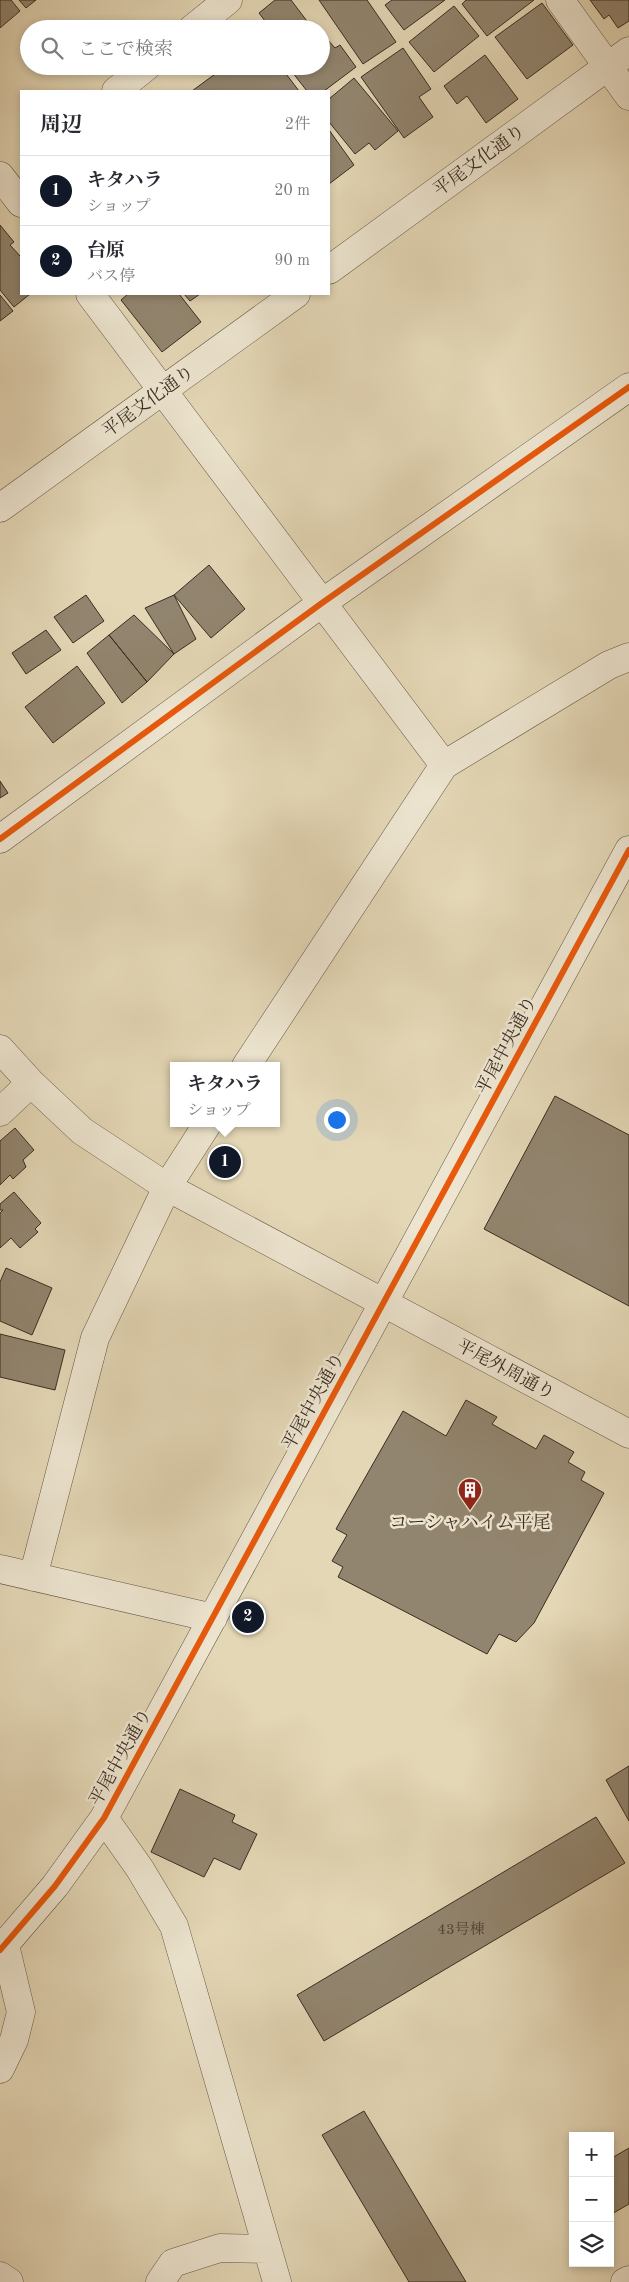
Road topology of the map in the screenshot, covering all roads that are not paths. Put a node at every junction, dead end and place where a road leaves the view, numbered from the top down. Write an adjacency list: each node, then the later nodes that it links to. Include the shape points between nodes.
1 (560, 0): 5 (street)
2 (219, 3): 3 (street)
3 (201, 20)
4 (629, 51): 5 (street, 平尾文化通り)
5 (607, 67): 8 (street); 9 (street, 平尾文化通り)
6 (136, 75): 7 (street)
7 (117, 90)
8 (629, 96)
9 (330, 269)
10 (91, 295): 13 (street)
11 (295, 295): 13 (street, 平尾文化通り)
12 (629, 387): 15 (street)
13 (162, 391): 14 (street, 平尾文化通り); 15 (street)
14 (0, 508)
15 (322, 604): 17 (street); 18 (street)
16 (629, 656): 17 (street)
17 (444, 765): 21 (street)
18 (0, 839)
19 (629, 850): 26 (street, 平尾中央通り)
20 (0, 1050): 22 (street, 平尾外周通り)
21 (249, 1062)
22 (31, 1083): 23 (street); 25 (street, 平尾外周通り, via 82,1130)
23 (0, 1112)
24 (205, 1127): 25 (street)
25 (167, 1187): 26 (street, 平尾外周通り); 29 (street, via 95,1338)
26 (384, 1303): 27 (street, 平尾外周通り); 30 (street, 平尾中央通り)
27 (629, 1434)
28 (0, 1569): 29 (street)
29 (34, 1577): 30 (street)
30 (212, 1618): 31 (street, 平尾中央通り)
31 (104, 1818): 32 (street, 平尾中央通り, via 55,1886); 34 (street, via 174,1926)
32 (3, 1948): 33 (street, via 21,2012 14,2040)
33 (0, 2069)
34 (267, 2249): 38 (street, via 220,2248 173,2263); 39 (street)
35 (0, 2276): 37 (street)
36 (629, 2280): 40 (street)
37 (10, 2282)
38 (160, 2282)
39 (277, 2282)
40 (625, 2282)

